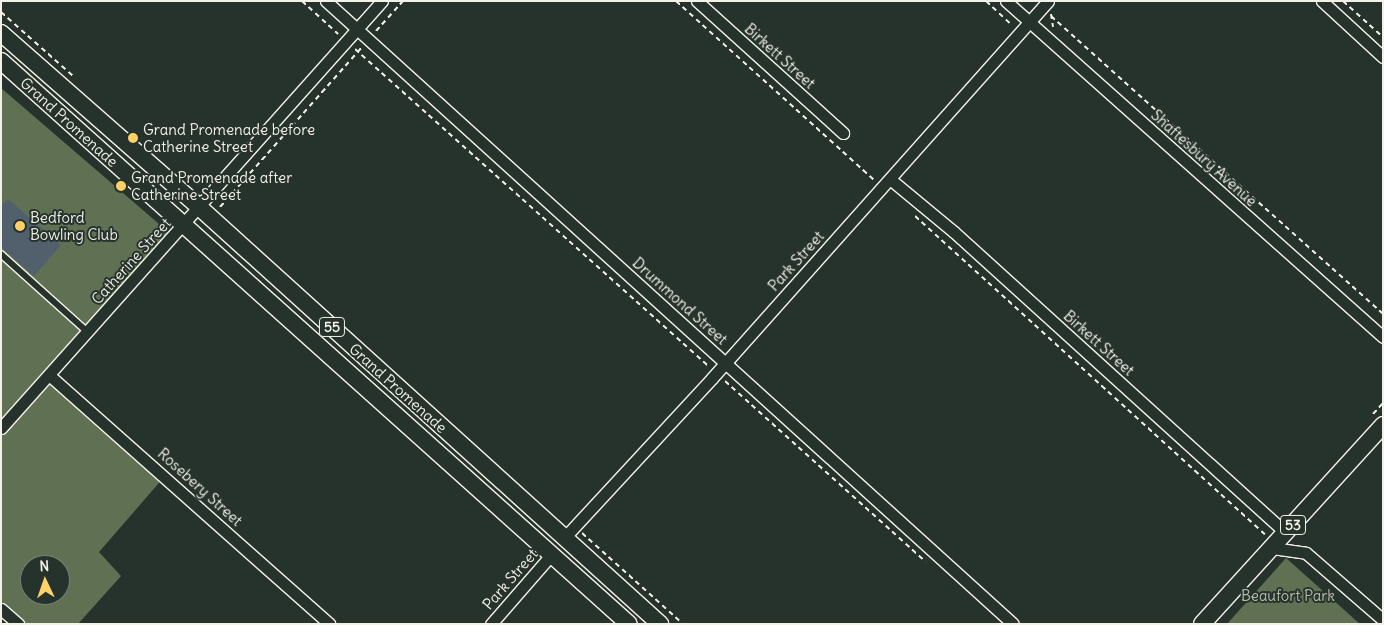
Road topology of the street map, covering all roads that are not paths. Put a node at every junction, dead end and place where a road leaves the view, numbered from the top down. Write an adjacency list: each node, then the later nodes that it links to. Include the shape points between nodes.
1 (326, 1): 8 (street, Drummond Street)
2 (382, 1): 8 (street, Catherine Street)
3 (697, 1): 12 (street, Birkett Street)
4 (1006, 1): 7 (street, Shaftesbury Avenue)
5 (1322, 1): 10 (street)
6 (1045, 5): 7 (street, Park Street)
7 (1030, 22): 13 (street, Park Street); 18 (street, Shaftesbury Avenue)
8 (357, 30): 14 (street, Catherine Street); 19 (street, Drummond Street)
9 (1, 33): 14 (main road, Grand Promenade / 55)
10 (1383, 58)
11 (1, 61): 15 (main road, Grand Promenade / 55)
12 (843, 133)
13 (886, 183): 19 (street, Park Street); 23 (street, Birkett Street, via 954,232)
14 (199, 207): 15 (street, Catherine Street); 24 (main road, Grand Promenade / 55)
15 (184, 224): 17 (street, Catherine Street); 26 (main road, Grand Promenade / 55)
16 (1, 254): 17 (lane)
17 (88, 332): 20 (street, Catherine Street)
18 (1383, 337)
19 (726, 363): 24 (street, Park Street); 34 (street, Drummond Street)
20 (49, 375): 22 (street, Catherine Street); 30 (street, Rosebery Street)
21 (1383, 425): 23 (main road, 53)
22 (1, 428)
23 (1286, 533): 25 (main road, 53)
24 (564, 538): 33 (main road, Grand Promenade / 55)
25 (1268, 541): 28 (street, via 1306,553); 35 (main road, 53)
26 (551, 555): 31 (street, Park Street); 32 (main road, Grand Promenade / 55)
27 (1, 609): 29 (street)
28 (1383, 620)
29 (18, 624)
30 (329, 624)
31 (491, 624)
32 (629, 624)
33 (660, 624)
34 (1013, 624)
35 (1202, 624)

